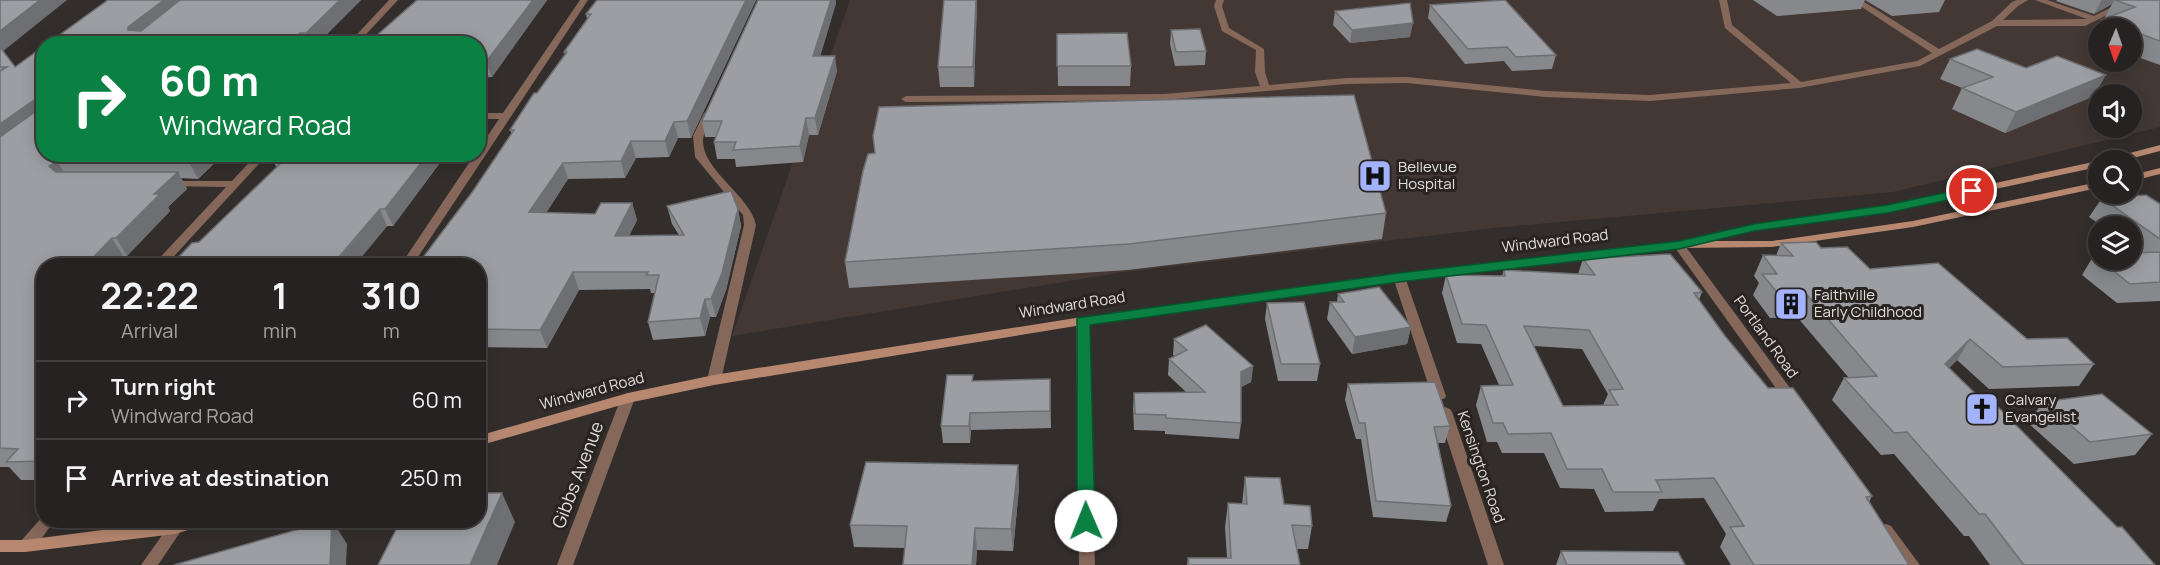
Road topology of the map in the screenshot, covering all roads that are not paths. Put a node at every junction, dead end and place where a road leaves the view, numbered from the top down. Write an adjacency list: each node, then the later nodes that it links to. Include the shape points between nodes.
1 (394, 0): 13 (street)
2 (584, 0): 20 (street)
3 (1221, 0): 16 (street, via 1218,6 1225,29 1260,49 1260,72)
4 (1723, 0): 15 (street, via 1728,26)
5 (1855, 0): 14 (street)
6 (2024, 0): 12 (street)
7 (2039, 0): 9 (street)
8 (2133, 0): 10 (street)
9 (2092, 18)
10 (2097, 18)
11 (2088, 22): 12 (street)
12 (1995, 23): 14 (street)
13 (360, 36)
14 (1939, 53): 15 (street, via 1920,63)
15 (1799, 85): 16 (street, via 1650,98 1545,94 1407,80)
16 (1266, 89): 17 (street, via 1164,97)
17 (906, 99)
18 (713, 105): 37 (street, via 698,136 700,157 748,214 750,225)
19 (486, 116): 20 (street)
20 (507, 116): 21 (street)
21 (486, 147)
22 (2160, 148): 23 (main road)
23 (2142, 153)
24 (256, 162): 30 (street)
25 (476, 162): 34 (street)
26 (2088, 166): 32 (main road, Windward Road, via 1887,209 1754,227)
27 (2160, 171): 28 (main road)
28 (2142, 176)
29 (157, 183): 30 (street)
30 (235, 184): 33 (street)
31 (2088, 187): 32 (main road, Windward Road, via 1913,224 1772,244)
32 (1679, 245): 35 (main road, Windward Road); 39 (street, Portland Road)
33 (166, 258)
34 (411, 258)
35 (1399, 278): 36 (main road, Windward Road); 49 (street, Kensington Road)
36 (1082, 321): 37 (main road, Windward Road); 48 (street)
37 (714, 380): 38 (main road, Windward Road)
38 (628, 398): 40 (main road, Windward Road); 47 (street, Gibbs Avenue)
39 (1799, 410)
40 (486, 439)
41 (1876, 516): 50 (street)
42 (40, 528): 45 (street)
43 (175, 528): 45 (main road); 46 (street)
44 (0, 546): 45 (main road)
45 (25, 546)
46 (149, 565)
47 (565, 565)
48 (1087, 565)
49 (1497, 565)
50 (1912, 565)

